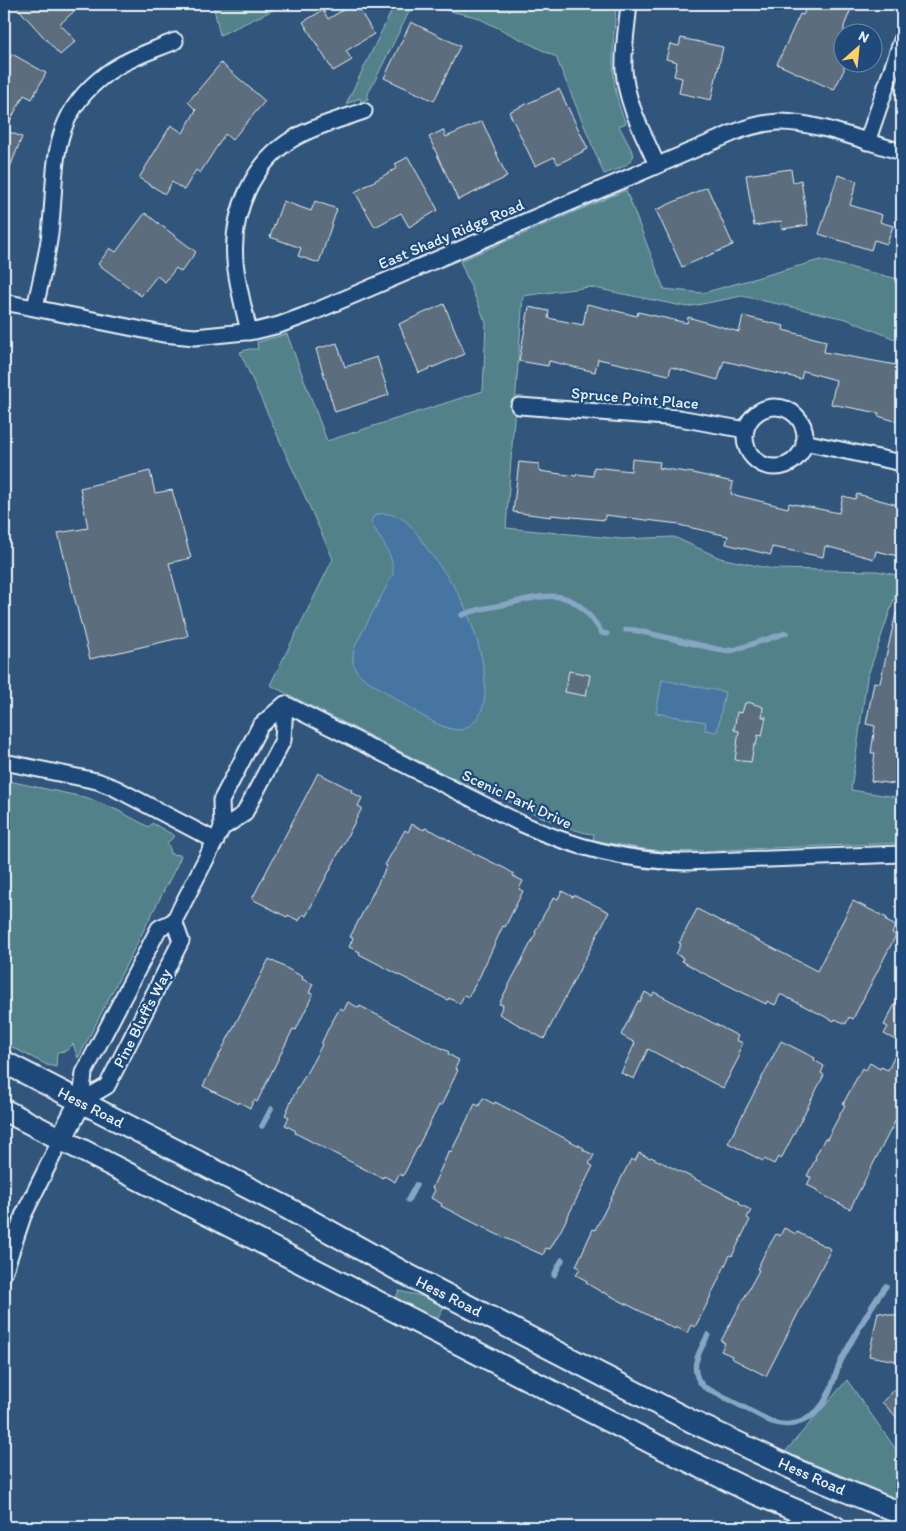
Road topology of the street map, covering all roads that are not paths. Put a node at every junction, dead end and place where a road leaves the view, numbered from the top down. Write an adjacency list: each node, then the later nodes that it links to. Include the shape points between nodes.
1 (629, 4): 7 (street, via 625,82)
2 (902, 40): 5 (street)
3 (175, 41): 9 (street, via 106,74 84,95 65,124 55,156 50,234)
4 (364, 110): 10 (street, via 301,134 286,144 266,162 249,188 238,220 235,249 236,270)
5 (866, 142): 6 (street, East Shady Ridge Road); 7 (street, East Shady Ridge Road, via 798,124 766,123 740,130)
6 (902, 152)
7 (657, 165): 10 (street, East Shady Ridge Road, via 304,316)
8 (4, 302): 9 (street, East Shady Ridge Road)
9 (35, 308): 10 (street, East Shady Ridge Road, via 179,336)
10 (249, 332)
11 (519, 406): 12 (street, Spruce Point Place, via 679,418)
12 (746, 430): 13 (street, via 758,412 781,408 800,420); 13 (street, via 747,447 753,456 772,467 783,466 793,460)
13 (804, 442): 14 (street)
14 (902, 463)
15 (285, 704): 17 (street, Pine Bluffs Way, via 260,726 222,801); 17 (street, Pine Bluffs Way, via 283,740 244,814); 18 (street, Scenic Park Drive, via 520,823 605,853 685,862)
16 (4, 762): 17 (street, via 97,781)
17 (219, 834): 19 (street, Pine Bluffs Way)
18 (902, 854)
19 (174, 921): 21 (street, Pine Bluffs Way, via 159,928 84,1073); 21 (street, Pine Bluffs Way, via 181,941 107,1086)
20 (4, 1062): 21 (main road, Hess Road)
21 (81, 1101): 23 (main road, Pine Bluffs Way); 25 (main road, Hess Road, via 691,1421 800,1472)
22 (4, 1110): 23 (main road)
23 (61, 1139): 24 (street, Pine Bluffs Way, via 23,1216); 26 (main road, via 648,1441 748,1490)
24 (4, 1273)
25 (902, 1514)
26 (836, 1527)

